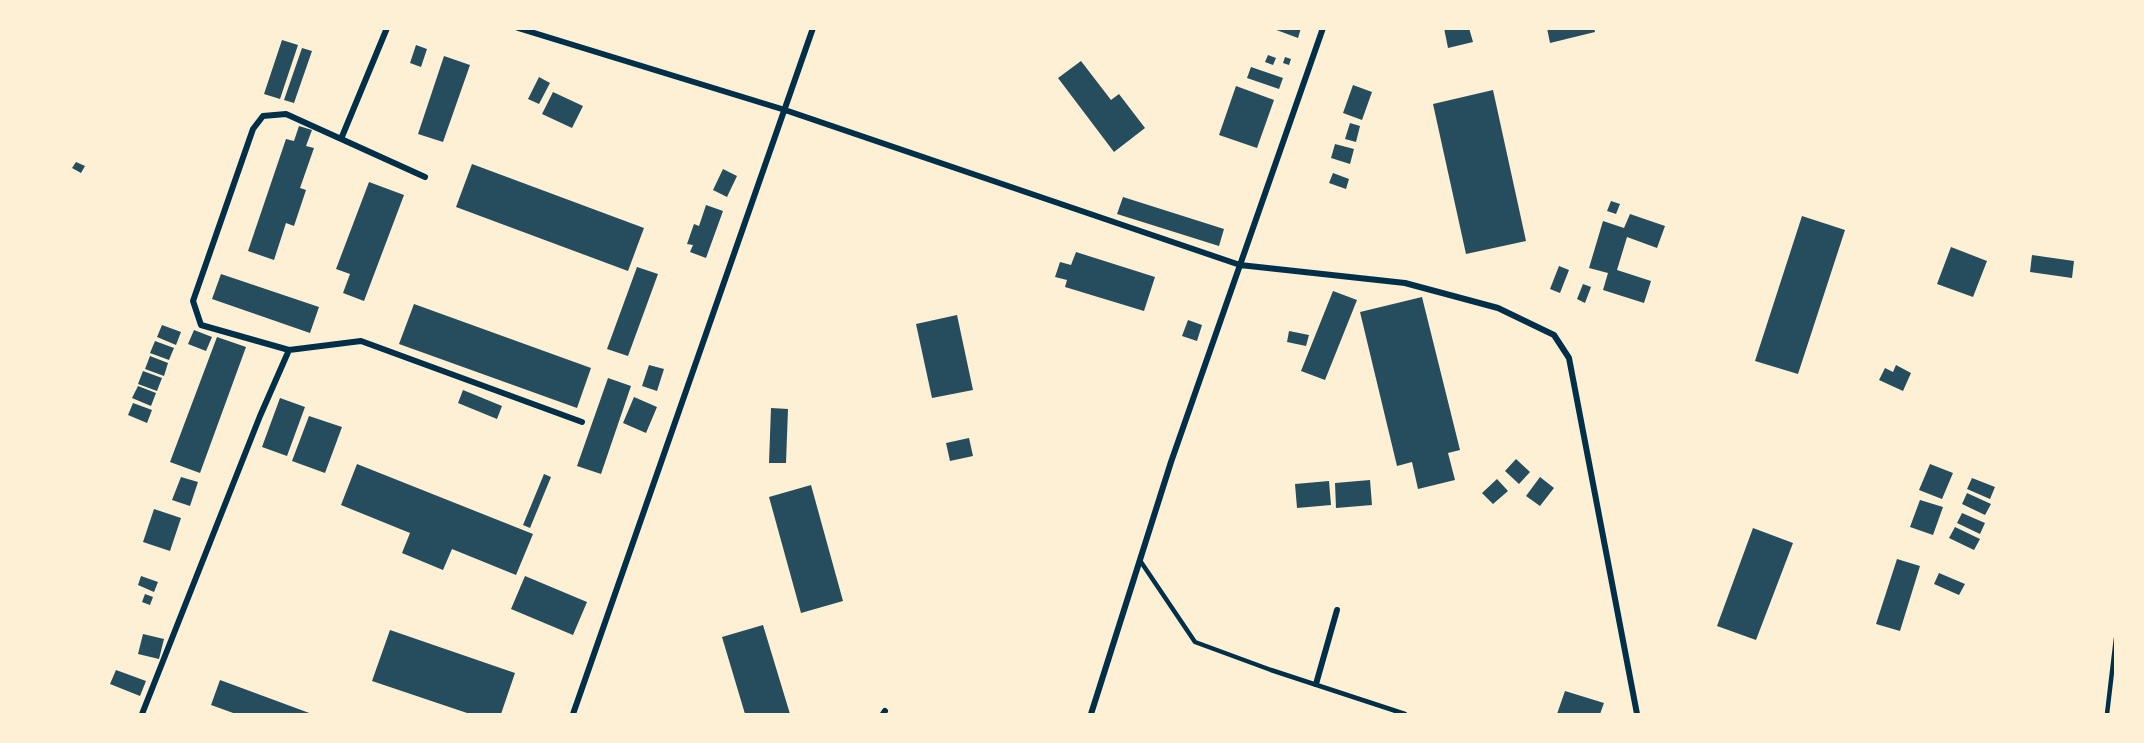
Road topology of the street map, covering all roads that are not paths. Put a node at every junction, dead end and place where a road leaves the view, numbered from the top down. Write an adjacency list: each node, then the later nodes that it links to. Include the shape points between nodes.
1 (387, 28): 6 (street)
2 (518, 28): 5 (street)
3 (813, 28): 5 (street)
4 (1323, 28): 8 (street)
5 (785, 110): 8 (street); 16 (street)
6 (341, 139): 7 (street); 9 (street, via 286,114 263,116 253,129 193,301 201,325)
7 (424, 177)
8 (1240, 265): 11 (street, via 1171,462); 19 (street, via 1405,283 1498,308 1554,334 1569,358)
9 (288, 350): 10 (street, via 361,340); 15 (street)
10 (582, 422)
11 (1141, 562): 14 (lane, via 1195,642); 17 (street)
12 (1337, 610): 14 (street)
13 (2115, 638): 20 (lane)
14 (1316, 684): 18 (lane)
15 (142, 714)
16 (573, 714)
17 (1091, 714)
18 (1406, 714)
19 (1637, 714)
20 (2107, 714)

